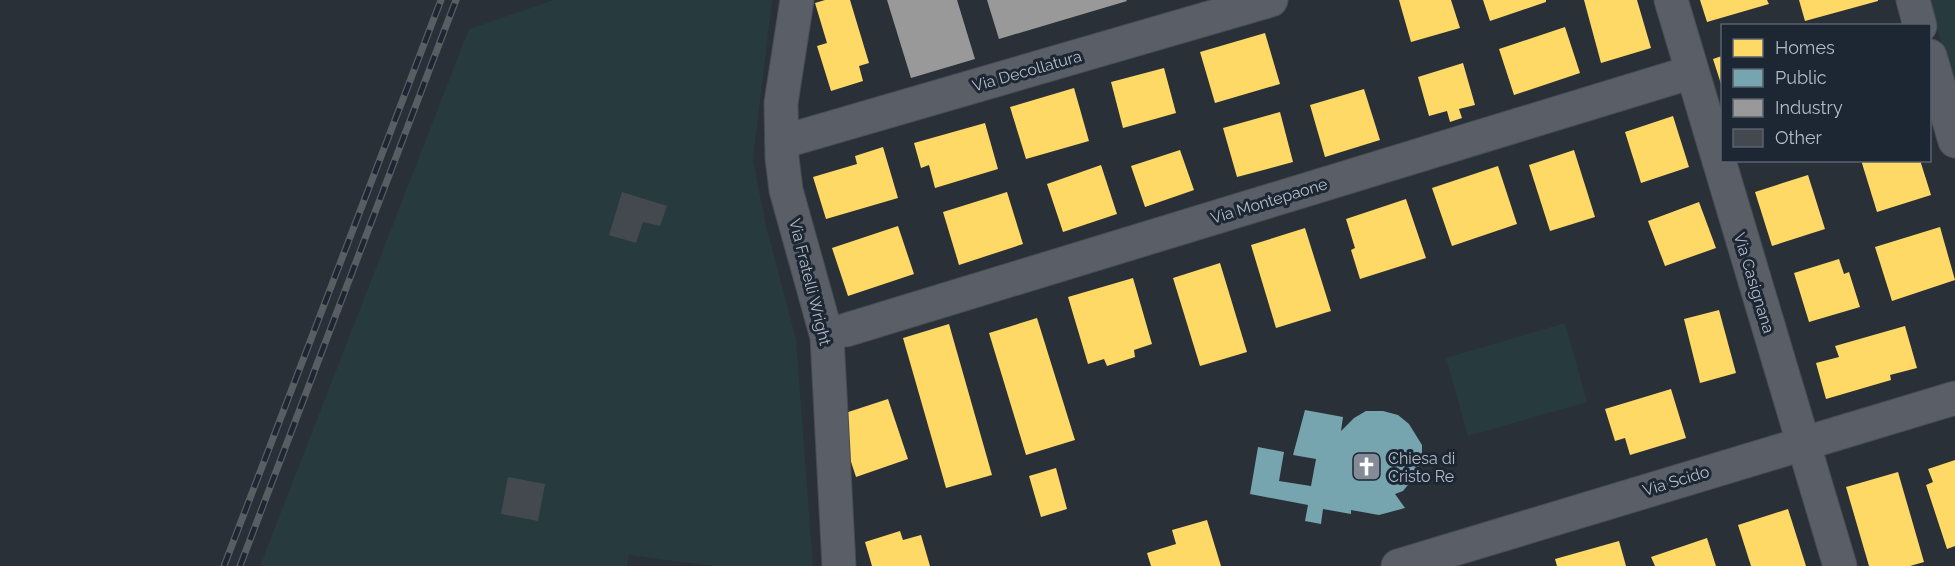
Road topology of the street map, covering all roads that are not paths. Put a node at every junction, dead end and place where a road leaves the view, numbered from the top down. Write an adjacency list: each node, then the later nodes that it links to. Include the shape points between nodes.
1 (797, 0): 9 (street, Via Fratelli Wright, via 781,103)
2 (1271, 0): 9 (street, Via Decollatura)
3 (1671, 0): 7 (street, Via Casignana)
4 (1913, 0): 5 (street)
5 (1919, 24)
6 (1931, 63): 8 (street)
7 (1692, 72): 10 (street, Via Montepaone); 12 (street, Via Casignana)
8 (1955, 141)
9 (782, 142): 13 (street, Via Fratelli Wright, via 786,190 827,337)
10 (846, 330)
11 (1955, 398): 12 (street, Via Scido)
12 (1802, 443): 14 (street, Via Scido); 15 (street, Via Casignana)
13 (839, 566)
14 (1398, 566)
15 (1840, 566)

